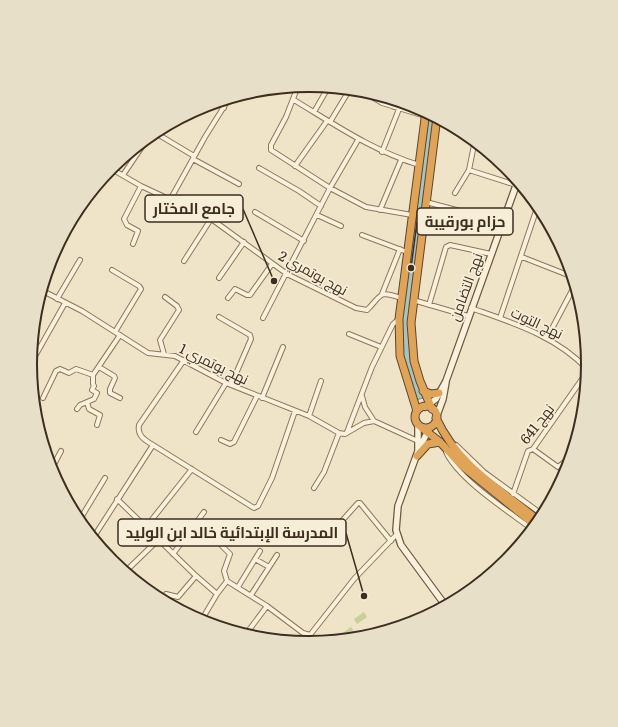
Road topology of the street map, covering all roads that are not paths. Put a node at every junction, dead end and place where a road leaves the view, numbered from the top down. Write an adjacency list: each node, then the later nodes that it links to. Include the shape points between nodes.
1 (296, 92): 4 (street)
2 (326, 92): 12 (street)
3 (347, 94): 14 (street)
4 (294, 100): 12 (street); 24 (street, via 271,148 273,152)
5 (380, 101): 8 (street)
6 (226, 105): 9 (street)
7 (221, 106): 9 (street)
8 (394, 107): 10 (street)
9 (224, 108): 21 (street)
10 (399, 109): 11 (street); 20 (street)
11 (411, 111)
12 (314, 112): 14 (street)
13 (425, 118): 23 (highway)
14 (329, 122): 17 (street); 24 (street)
15 (436, 124): 36 (highway)
16 (160, 136): 21 (street)
17 (358, 140): 20 (street); 33 (street)
18 (474, 147): 26 (street)
19 (139, 152): 28 (street)
20 (382, 152): 22 (street)
21 (193, 157): 30 (street); 35 (street)
22 (401, 160): 23 (street); 38 (street)
23 (419, 165): 42 (highway)
24 (296, 166): 33 (street)
25 (259, 168): 37 (street)
26 (469, 170): 29 (street); 34 (street)
27 (116, 172): 28 (street, نهج بوتمري 2)
28 (123, 175): 31 (street, نهج بوتمري 2)
29 (510, 180)
30 (239, 184)
31 (141, 186): 35 (street, نهج بوتمري 2); 49 (street, via 124,219 127,225 138,231)
32 (516, 187): 44 (street, نهج التضامن)
33 (330, 188): 37 (street); 38 (street)
34 (455, 193)
35 (170, 200): 43 (street, نهج بوتمري 2)
36 (426, 202): 44 (street); 67 (highway)
37 (321, 206): 41 (street)
38 (380, 210): 42 (street)
39 (255, 212): 47 (street)
40 (536, 213): 52 (street)
41 (317, 215): 45 (street); 47 (street)
42 (412, 215): 50 (highway)
43 (211, 219): 48 (street, نهج بوتمري 2); 54 (street)
44 (502, 222): 51 (street, نهج التضامن)
45 (341, 226)
46 (362, 235): 50 (street)
47 (304, 241): 57 (street)
48 (244, 242): 55 (street, نهج بوتمري 2); 59 (street)
49 (133, 244)
50 (403, 250): 62 (street); 65 (highway)
51 (490, 254): 69 (street, via 450,245 446,247); 70 (street, نهج التضامن)
52 (522, 257): 58 (street); 74 (street)
53 (80, 260): 66 (street)
54 (184, 261)
55 (272, 264): 57 (street, نهج بوتمري 2); 64 (street, via 250,295 247,296 236,289)
56 (112, 270): 76 (street, via 141,289)
57 (287, 274): 62 (street, نهج بوتمري 2, via 363,311); 73 (street)
58 (566, 274)
59 (219, 278)
60 (46, 293): 66 (street, نهج بوتمري 1)
61 (572, 293): 79 (street)
62 (382, 294): 65 (street)
63 (165, 297): 83 (street, via 179,310 160,340)
64 (228, 298)
65 (401, 298): 75 (highway)
66 (57, 299): 68 (street, نهج بوتمري 1)
67 (413, 300): 69 (street); 93 (highway, via 412,351)
68 (65, 303): 76 (street, نهج بوتمري 1); 82 (street)
69 (429, 305): 71 (street)
70 (471, 308): 71 (street, نهج التضامن); 74 (street, نهج التوت)
71 (468, 316): 89 (street, نهج التضامن)
72 (219, 317): 92 (street, via 250,335 251,339)
73 (263, 318)
74 (500, 318): 79 (street, نهج التوت)
75 (399, 319): 81 (street, via 393,324); 103 (highway, via 400,356)
76 (115, 332): 78 (street, نهج بوتمري 1)
77 (349, 334): 81 (street)
78 (120, 335): 83 (street, نهج بوتمري 1, via 148,353); 86 (street)
79 (547, 338): 85 (street, نهج التوت)
80 (283, 347): 96 (street)
81 (381, 347): 95 (street)
82 (38, 350)
83 (164, 354): 84 (street, نهج بوتمري 1)
84 (184, 360): 90 (street, نهج بوتمري 1); 115 (street, via 139,426 141,437)
85 (581, 363)
86 (100, 367): 87 (street); 98 (street, via 114,376 110,392)
87 (94, 375): 97 (street, via 76,369 69,373 60,369 56,371); 99 (street, via 92,390 97,393 94,399)
88 (321, 381): 104 (street)
89 (446, 381): 94 (street, نهج التضامن); 105 (street, نهج التضامن)
90 (226, 382): 92 (street, نهج بوتمري 1); 109 (street)
91 (580, 382): 117 (street, نهج 641)
92 (231, 385): 96 (street, نهج بوتمري 1)
93 (423, 391): 94 (highway); 100 (highway)
94 (439, 393): 100 (street, نهج التضامن)
95 (362, 395): 106 (street, via 365,407); 111 (street)
96 (260, 397): 102 (street, نهج بوتمري 1); 113 (street, via 234,442 230,444)
97 (43, 398)
98 (120, 398)
99 (87, 402): 101 (street, via 80,405); 107 (street, via 89,409 100,415)
100 (429, 406): 103 (highway); 105 (highway)
101 (77, 410)
102 (295, 411): 104 (street, نهج بوتمري 1); 122 (street, via 272,478 258,506 254,508)
103 (417, 411): 108 (highway, via 415,418)
104 (309, 416): 110 (street, نهج بوتمري 1)
105 (436, 418): 108 (highway, via 434,424); 112 (highway)
106 (374, 421): 111 (street); 114 (street)
107 (97, 425)
108 (425, 428): 114 (street); 114 (street); 116 (highway)
109 (196, 432)
110 (339, 433): 111 (street); 124 (street, via 324,472)
111 (347, 433)
112 (444, 433): 125 (street, via 484,472); 130 (highway, via 459,455)
113 (221, 440)
114 (423, 443): 116 (highway); 119 (highway)
115 (153, 445): 122 (street); 126 (street)
116 (442, 445): 131 (highway, via 461,465); 133 (street, via 453,464 466,477)
117 (533, 450): 121 (street, via 558,467); 125 (street, نهج 641, via 528,451)
118 (61, 451): 120 (street)
119 (418, 454): 136 (street, via 398,506)
120 (55, 462)
121 (562, 464)
122 (192, 469): 134 (street)
123 (105, 478): 129 (street)
124 (314, 488)
125 (513, 494): 127 (street)
126 (117, 499): 134 (street); 135 (street)
127 (538, 511)
128 (204, 512): 141 (street)
129 (83, 515)
130 (534, 517)
131 (530, 521)
132 (340, 524): 138 (street, via 360,503)
133 (528, 525)
134 (146, 527): 137 (street)
135 (96, 533)
136 (396, 535): 138 (street); 152 (street)
137 (158, 540): 141 (street); 145 (street)
138 (391, 541): 156 (street, via 354,579)
139 (222, 546): 147 (street, via 230,554 224,571)
140 (260, 552): 143 (street)
141 (173, 554): 146 (street)
142 (277, 555): 144 (street)
143 (255, 559): 144 (street); 148 (street)
144 (269, 567): 151 (street)
145 (130, 568)
146 (196, 576): 149 (street, via 178,598); 150 (street)
147 (227, 581): 148 (street); 150 (street)
148 (238, 587): 151 (street)
149 (166, 594)
150 (217, 594): 154 (street)
151 (251, 595): 153 (street)
152 (442, 601)
153 (267, 606): 155 (street); 156 (street, via 303,633)
154 (205, 615)
155 (250, 629)
156 (310, 634)

